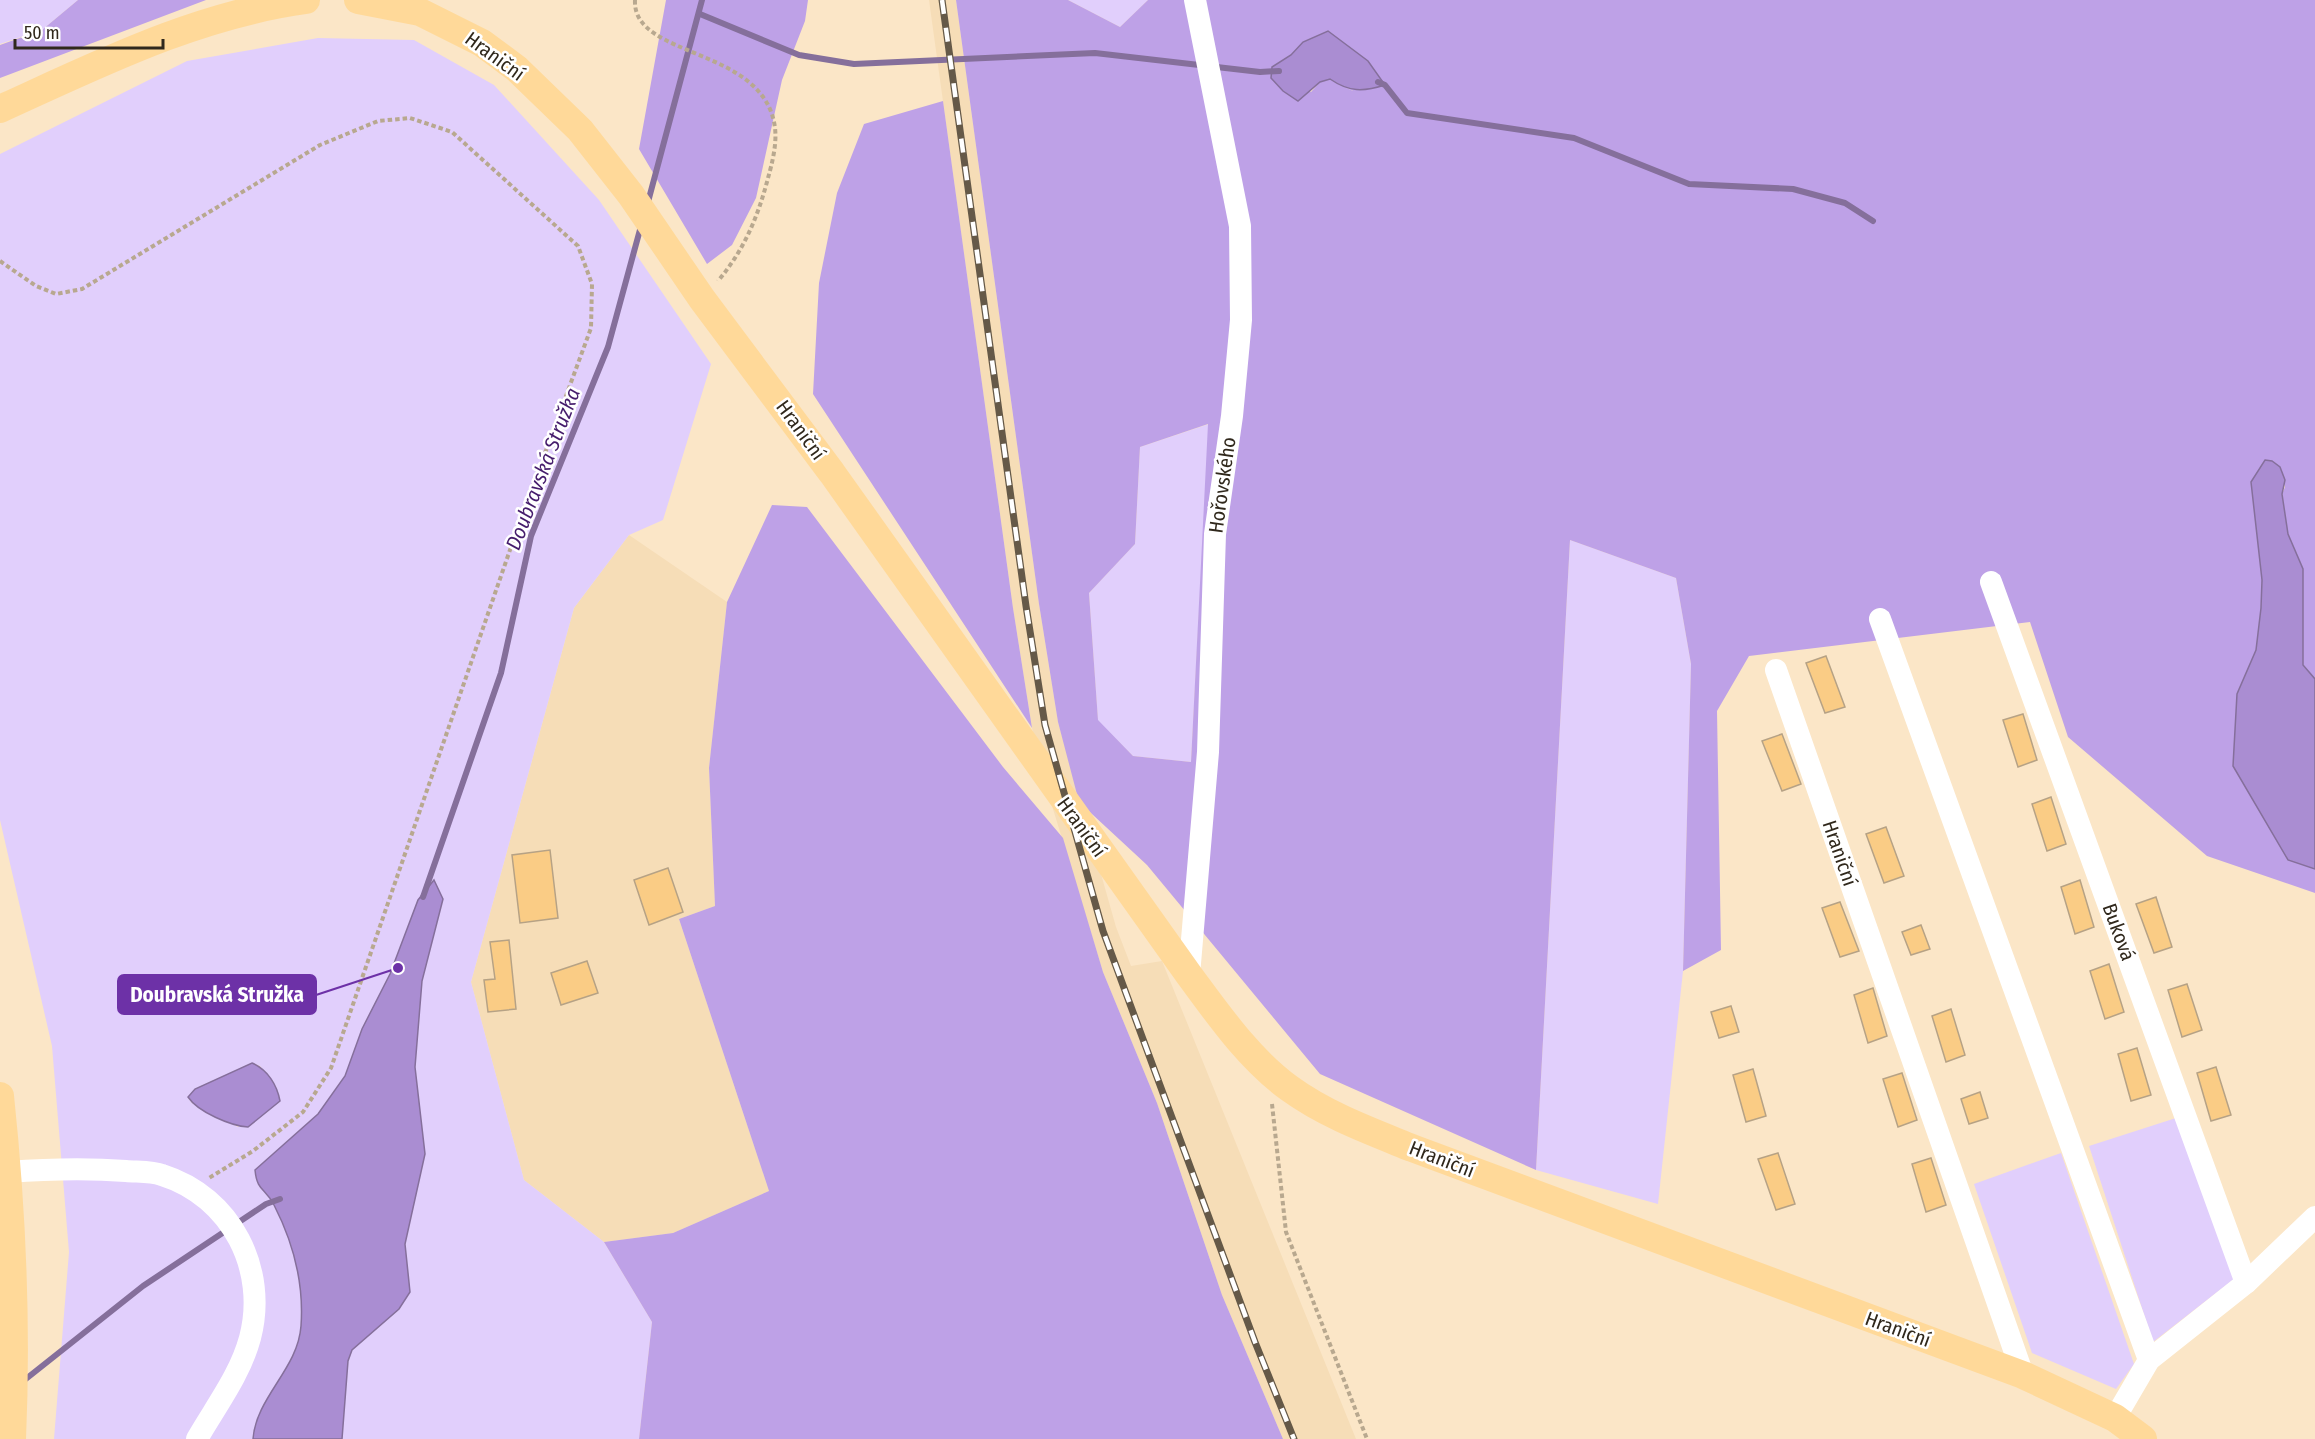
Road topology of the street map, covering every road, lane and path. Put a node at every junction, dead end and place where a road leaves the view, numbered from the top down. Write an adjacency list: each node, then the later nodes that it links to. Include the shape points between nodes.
1 (306, 0): 5 (main road, via 196,25 145,43)
2 (358, 0): 7 (main road, Hraniční, via 420,12 440,20 482,43 517,69 580,130 632,195)
3 (635, 0): 7 (path, via 645,26 673,44 741,74 757,87 770,107 775,130 771,167 759,212 736,260)
4 (1195, 0): 11 (street, Hořovského, via 1239,226 1240,320 1232,416 1215,534 1208,752)
5 (0, 109)
6 (0, 261): 15 (path, via 36,286 56,294 82,289 320,145 378,121 410,118 452,132 578,246 592,285 591,328 520,521 331,1068 303,1112 253,1151 209,1178)
7 (702, 299): 11 (main road, Hraniční, via 825,464)
8 (1991, 582): 17 (street, Buková)
9 (1880, 619): 18 (street)
10 (1776, 670): 19 (street, Hraniční)
11 (1189, 975): 12 (main road, Hraniční)
12 (1268, 1071): 19 (main road, Hraniční, via 1308,1100 1353,1124); 23 (path, via 1286,1232)
13 (0, 1096): 14 (main road)
14 (8, 1172): 15 (street, via 73,1167 162,1174); 21 (main road, via 15,1371)
15 (199, 1193): 22 (street, via 223,1215 242,1241 252,1269 255,1300 250,1338 237,1374)
16 (2315, 1217): 17 (street)
17 (2246, 1283): 18 (street)
18 (2149, 1359): 20 (street)
19 (2023, 1375): 20 (main road, Hraniční)
20 (2115, 1418): 24 (main road, Hraniční)
21 (12, 1439)
22 (197, 1439)
23 (1367, 1439)
24 (2143, 1439)

